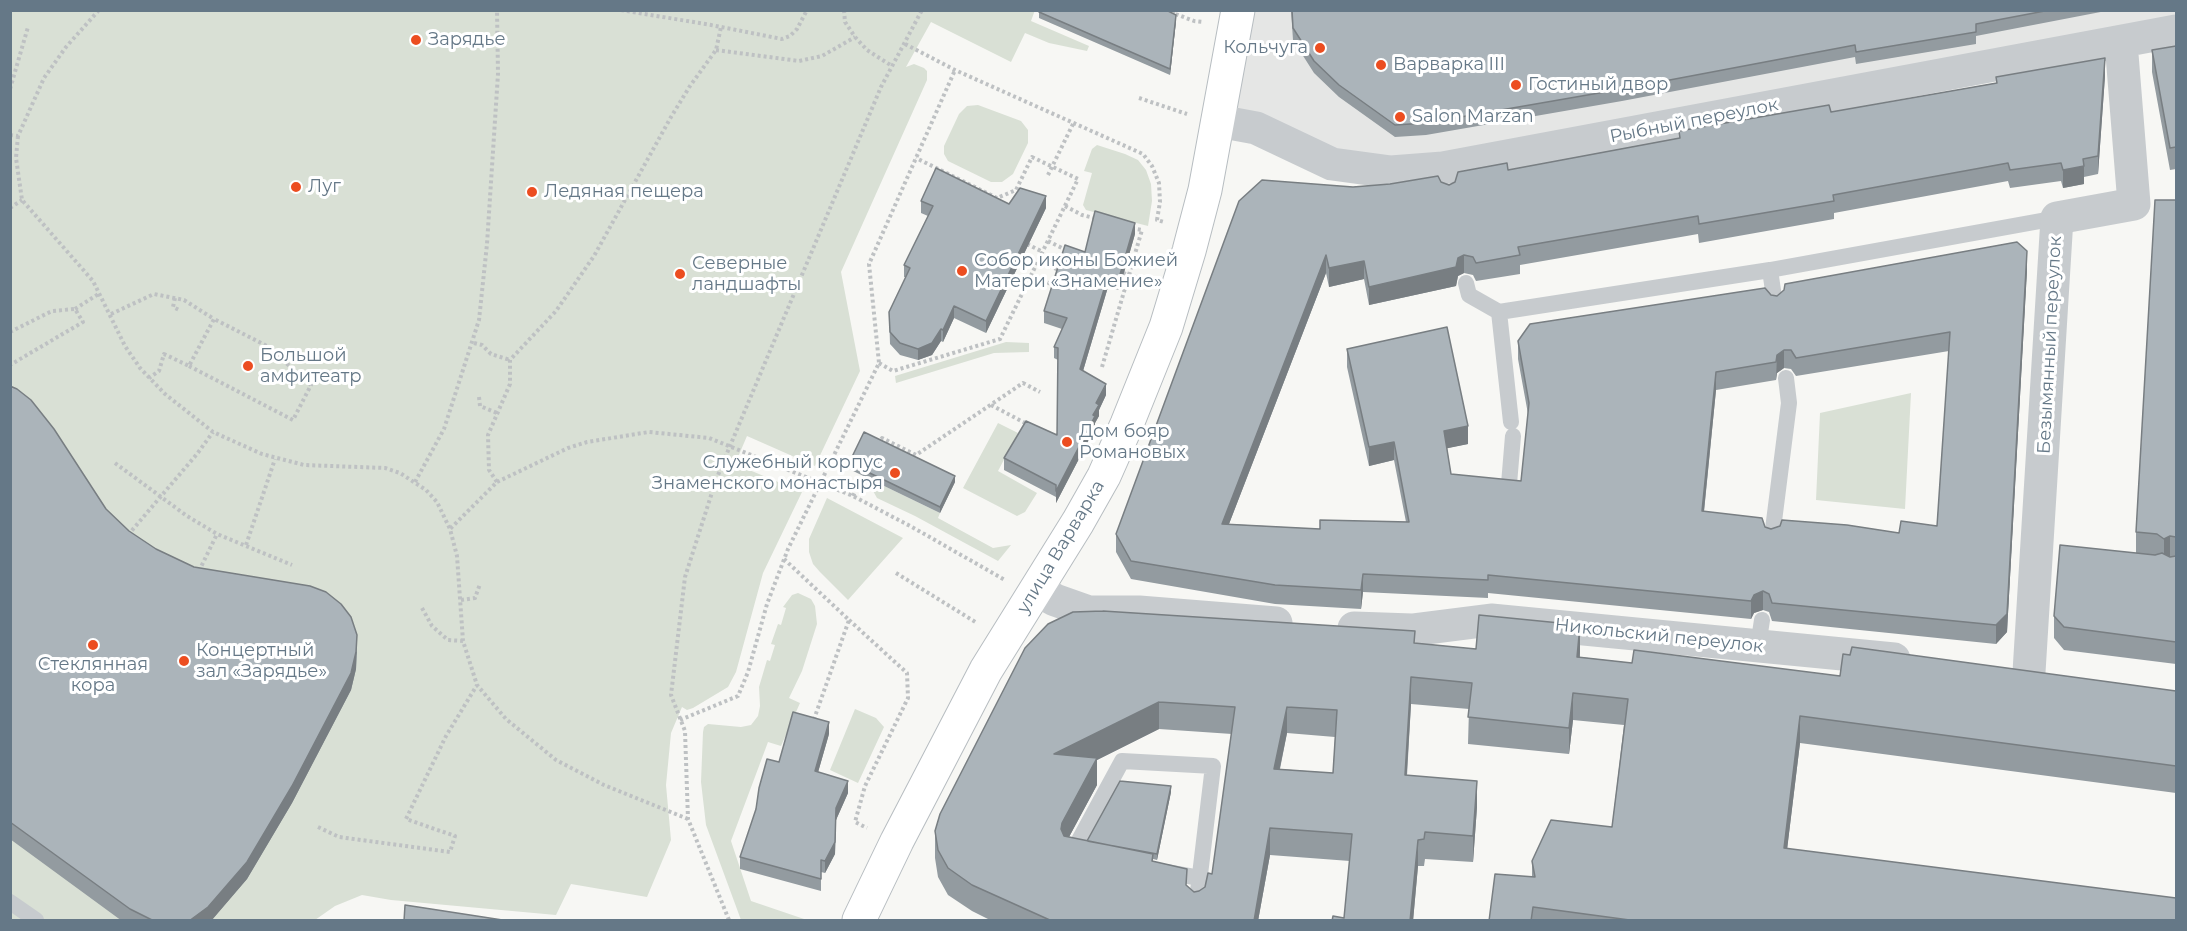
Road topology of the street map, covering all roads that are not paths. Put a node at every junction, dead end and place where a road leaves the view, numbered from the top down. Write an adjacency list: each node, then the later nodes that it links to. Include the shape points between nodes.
1 (1238, 10): 4 (street, улица Варварка)
2 (2176, 31): 3 (street, Рыбный переулок)
3 (2121, 42): 4 (street, Рыбный переулок, via 1445,178 1332,164 1256,129); 5 (street, Безымянный переулок, via 2134,204)
4 (1204, 118): 13 (street, улица Варварка, via 1205,190 1166,327 1104,476)
5 (2057, 218): 6 (lane); 16 (street, Безымянный переулок, via 2047,556)
6 (1770, 270): 8 (lane); 9 (lane)
7 (1466, 283): 9 (lane, via 1469,296)
8 (1775, 304)
9 (1499, 312): 11 (lane, via 1512,429)
10 (1786, 378): 12 (lane, via 1789,402)
11 (1509, 484)
12 (1772, 537)
13 (1022, 586): 14 (street, Никольский переулок, via 1089,612 1412,630 1491,620 1760,633); 24 (street, улица Варварка, via 1004,638)
14 (1923, 662)
15 (1994, 669): 16 (street)
16 (2029, 672): 17 (street)
17 (2063, 677)
18 (1093, 859): 20 (lane, via 1071,855 1122,761 1213,766)
19 (1147, 868): 20 (lane)
20 (1200, 878): 22 (lane)
21 (10, 902): 23 (lane)
22 (1196, 908)
23 (36, 921)
24 (858, 921)

